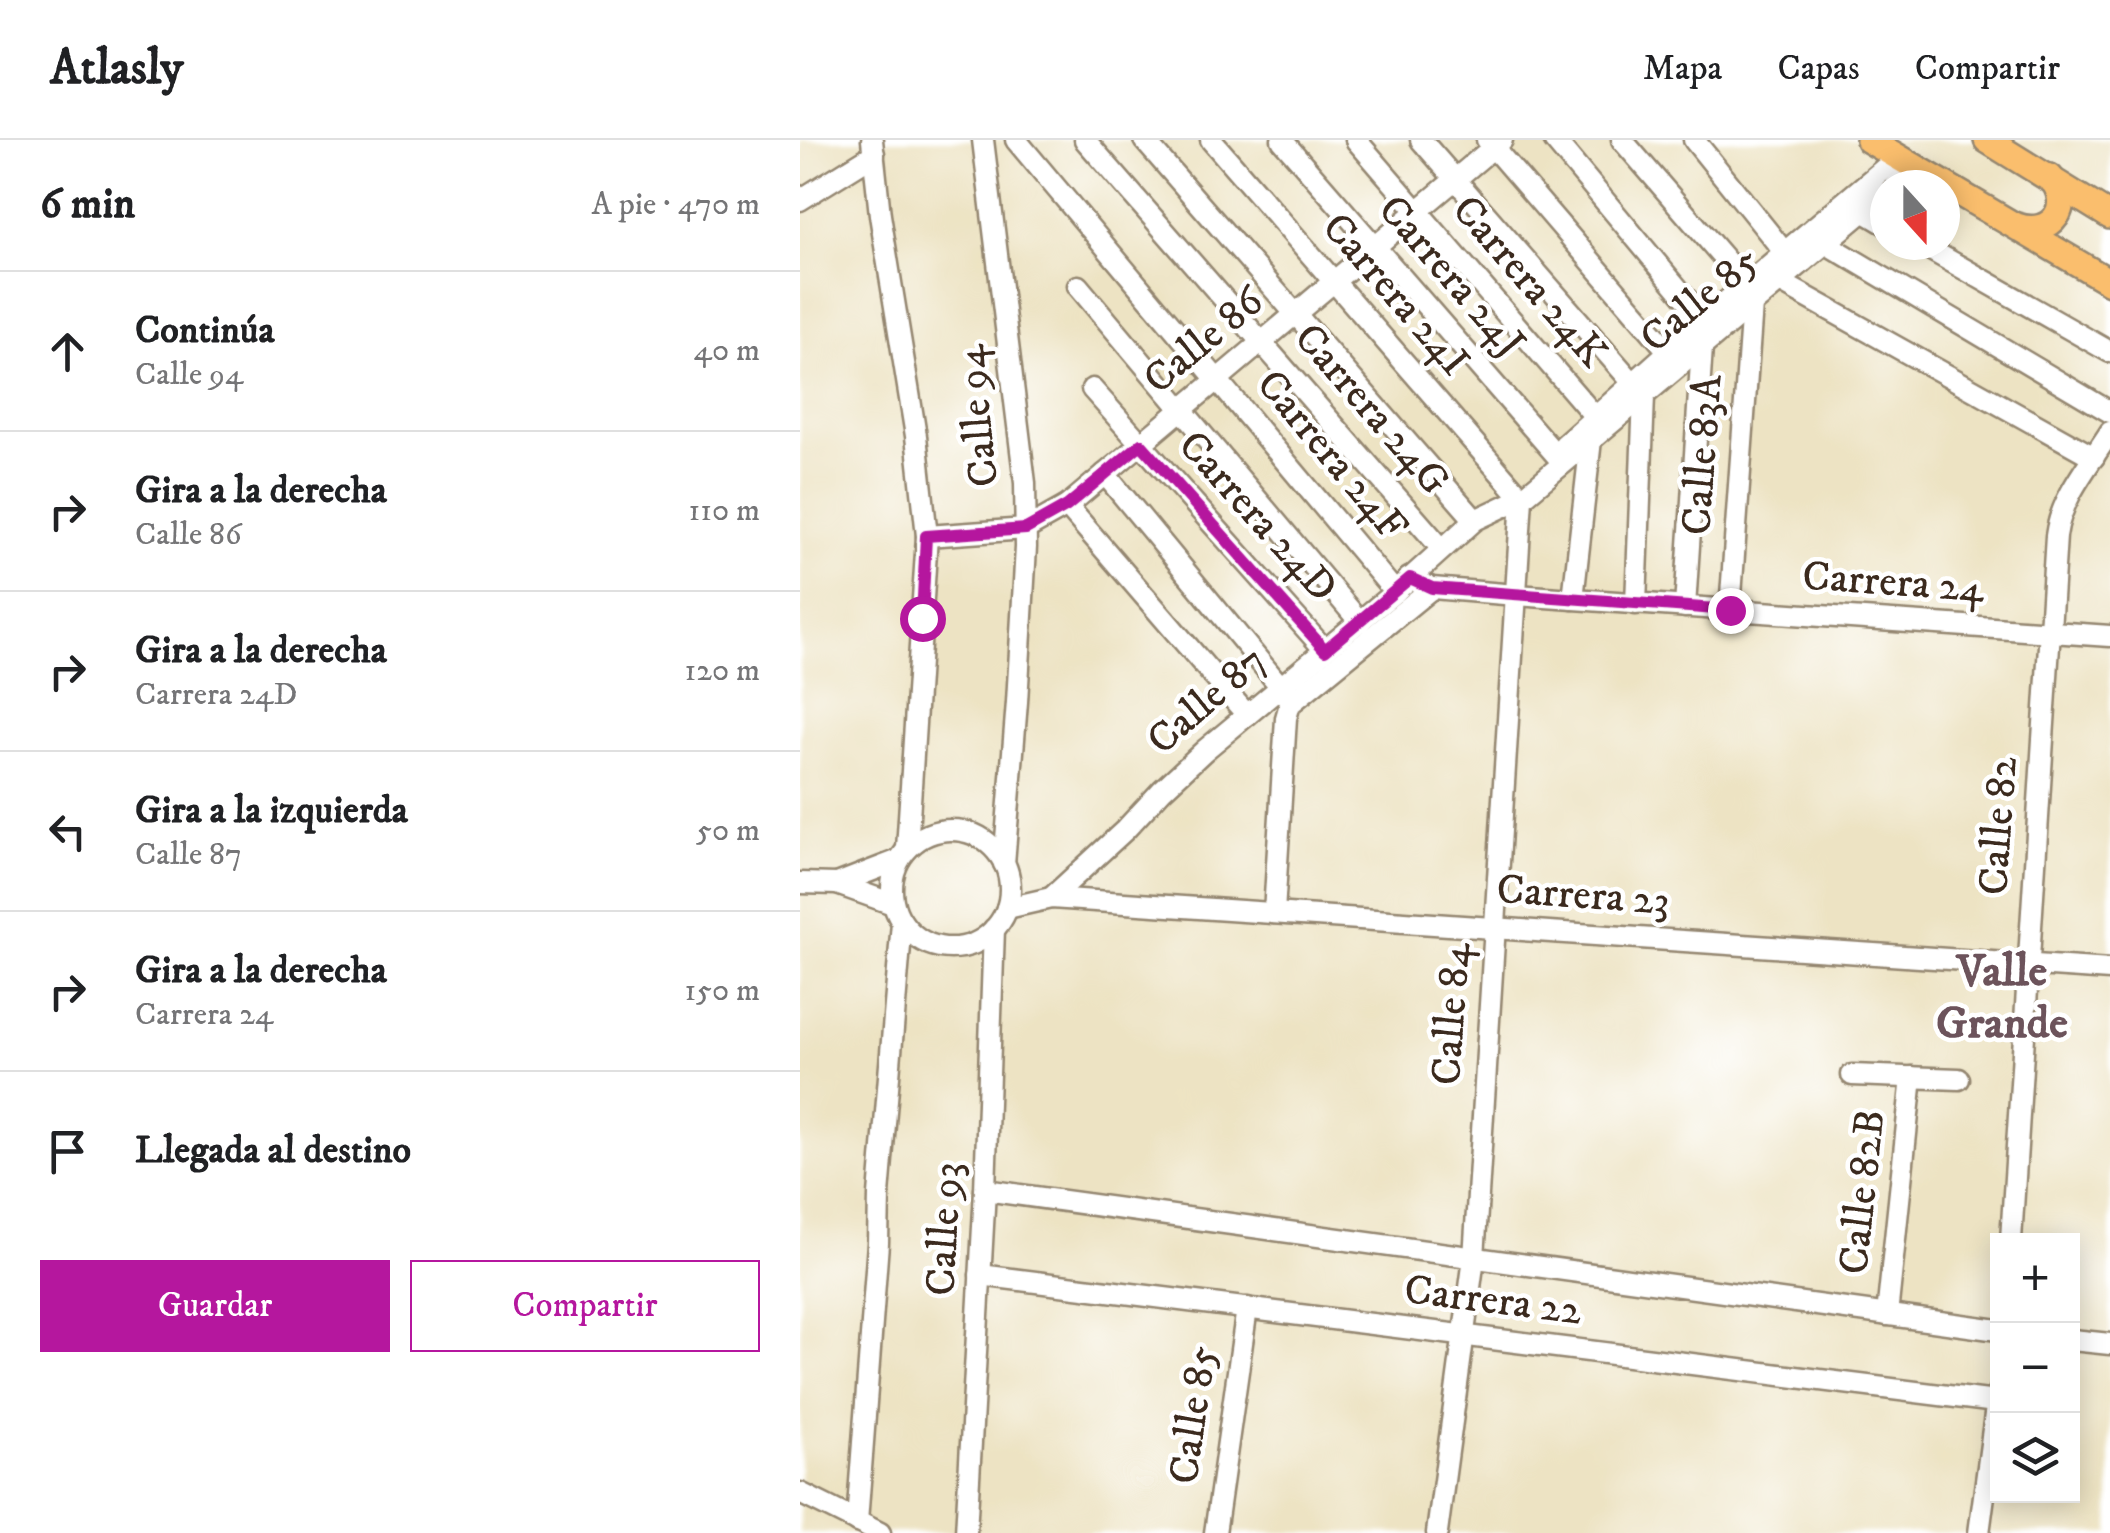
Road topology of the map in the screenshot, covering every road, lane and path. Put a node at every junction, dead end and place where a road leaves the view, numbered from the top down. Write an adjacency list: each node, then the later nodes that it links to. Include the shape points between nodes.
1 (982, 140): 56 (street, Calle 94)
2 (1016, 140): 42 (street, Carrera 24F)
3 (1085, 140): 38 (street, Carrera 24G)
4 (1144, 140): 36 (street)
5 (1212, 140): 31 (street, Carrera 24I)
6 (1282, 140): 28 (street, Carrera 24J)
7 (1356, 140): 22 (street, Carrera 24K)
8 (1421, 140): 19 (street)
9 (1554, 140): 37 (street)
10 (1622, 140): 35 (street)
11 (1694, 140): 29 (street)
12 (1870, 140): 16 (main road)
13 (1987, 140): 18 (main road)
14 (1494, 143): 19 (street, Calle 86); 40 (street)
15 (873, 147): 20 (street); 57 (street, Calle 94)
16 (1907, 162): 17 (street); 26 (main road); 29 (street)
17 (1903, 170)
18 (2050, 177): 25 (main road); 26 (main road, via 2061,196 2056,216 2039,229)
19 (1455, 179): 22 (street, Calle 86); 44 (street)
20 (800, 200)
21 (1870, 206): 23 (street, Calle 85)
22 (1418, 211): 28 (street, Calle 86); 47 (street, Carrera 24K)
23 (1863, 212): 24 (street); 27 (street, Calle 85)
24 (1870, 216)
25 (2110, 216)
26 (2017, 226): 33 (main road)
27 (1825, 243): 32 (street, Calle 85); 46 (street)
28 (1375, 247): 31 (street, Calle 86); 51 (street, Carrera 24J)
29 (1785, 253): 35 (street)
30 (1948, 260): 41 (street)
31 (1334, 281): 36 (street, Calle 86); 53 (street, Carrera 24I)
32 (1780, 282): 35 (street, Calle 85); 50 (street)
33 (2110, 282)
34 (1078, 286): 45 (street)
35 (1749, 295): 37 (street); 39 (street, Calle 85); 65 (street, Calle 83A)
36 (1296, 314): 38 (street, Calle 86); 55 (street)
37 (1704, 320): 40 (street)
38 (1262, 342): 42 (street, Calle 86); 58 (street, Carrera 24G)
39 (1702, 348): 44 (street, Calle 85); 64 (street)
40 (1669, 352): 44 (street)
41 (2110, 352)
42 (1218, 380): 45 (street, Calle 86); 59 (street, Carrera 24F)
43 (1092, 389): 49 (street, Carrera 24D)
44 (1639, 390): 47 (street, Calle 85); 63 (street)
45 (1182, 410): 49 (street, Calle 86); 66 (street)
46 (2110, 412)
47 (1597, 429): 51 (street, Calle 85); 62 (street)
48 (2110, 432): 50 (street, Calle 82)
49 (1141, 444): 52 (street, Calle 86); 69 (street, Carrera 24D)
50 (2094, 457): 67 (street, Calle 82, via 2058,521)
51 (1559, 458): 53 (street, Calle 87)
52 (1105, 474): 54 (street, Calle 86); 70 (street)
53 (1518, 493): 55 (street, Calle 87); 61 (street, Calle 84)
54 (1067, 506): 56 (street, Calle 86); 71 (street)
55 (1474, 520): 58 (street, Calle 87)
56 (1026, 529): 57 (street, Calle 86); 73 (street, Calle 94)
57 (926, 536): 72 (street, Calle 94)
58 (1442, 550): 59 (street, Calle 87)
59 (1402, 585): 60 (street, Carrera 24); 66 (street, Calle 87)
60 (1432, 588): 61 (street, Carrera 24); 70 (street)
61 (1516, 596): 62 (street, Carrera 24); 80 (street, Calle 84)
62 (1573, 599): 63 (street, Carrera 24)
63 (1636, 604): 64 (street, Carrera 24)
64 (1685, 607): 65 (street, Carrera 24)
65 (1730, 610): 67 (street, Carrera 24)
66 (1360, 622): 69 (street, Calle 87)
67 (2050, 632): 68 (street, Carrera 24); 82 (street, Calle 82)
68 (2110, 636)
69 (1325, 650): 70 (street, Calle 87)
70 (1285, 703): 71 (street, Calle 87); 79 (street)
71 (1247, 715): 76 (street, Calle 87)
72 (903, 855): 73 (street, via 922,838 960,831 994,848); 75 (street); 78 (street, via 892,889)
73 (1006, 867): 76 (street, Carrera 23); 77 (street)
74 (800, 882): 75 (street)
75 (836, 884): 78 (street)
76 (1051, 898): 77 (street, Carrera 23); 79 (street, Carrera 23)
77 (1007, 908): 81 (street)
78 (898, 913): 81 (street, via 916,937 936,946 957,948); 100 (street)
79 (1274, 914): 80 (street, Carrera 23)
80 (1495, 928): 82 (street, Carrera 23); 89 (street, Calle 84)
81 (994, 929): 87 (street, Calle 93)
82 (2027, 963): 83 (street, Carrera 23); 88 (street, Calle 82)
83 (2110, 970)
84 (1852, 1074): 85 (street)
85 (1912, 1077): 86 (street); 92 (street, Calle 82B)
86 (1959, 1079)
87 (985, 1190): 89 (street, Carrera 22); 90 (street, Calle 93)
88 (2011, 1233)
89 (1474, 1258): 92 (street, Carrera 22); 94 (street, Calle 84)
90 (980, 1275): 91 (street, Carrera 22); 102 (street, Calle 93)
91 (1246, 1308): 94 (street, Carrera 22); 103 (street, Calle 85)
92 (1888, 1314): 93 (street, Carrera 22)
93 (1990, 1329)
94 (1464, 1335): 97 (street, Carrera 22); 104 (street, Calle 84)
95 (2080, 1341): 96 (street)
96 (2110, 1344)
97 (1990, 1401)
98 (1995, 1413): 105 (street)
99 (800, 1494): 100 (street)
100 (857, 1522): 101 (street)
101 (880, 1533)
102 (966, 1533)
103 (1215, 1533)
104 (1437, 1533)
105 (1979, 1533)

